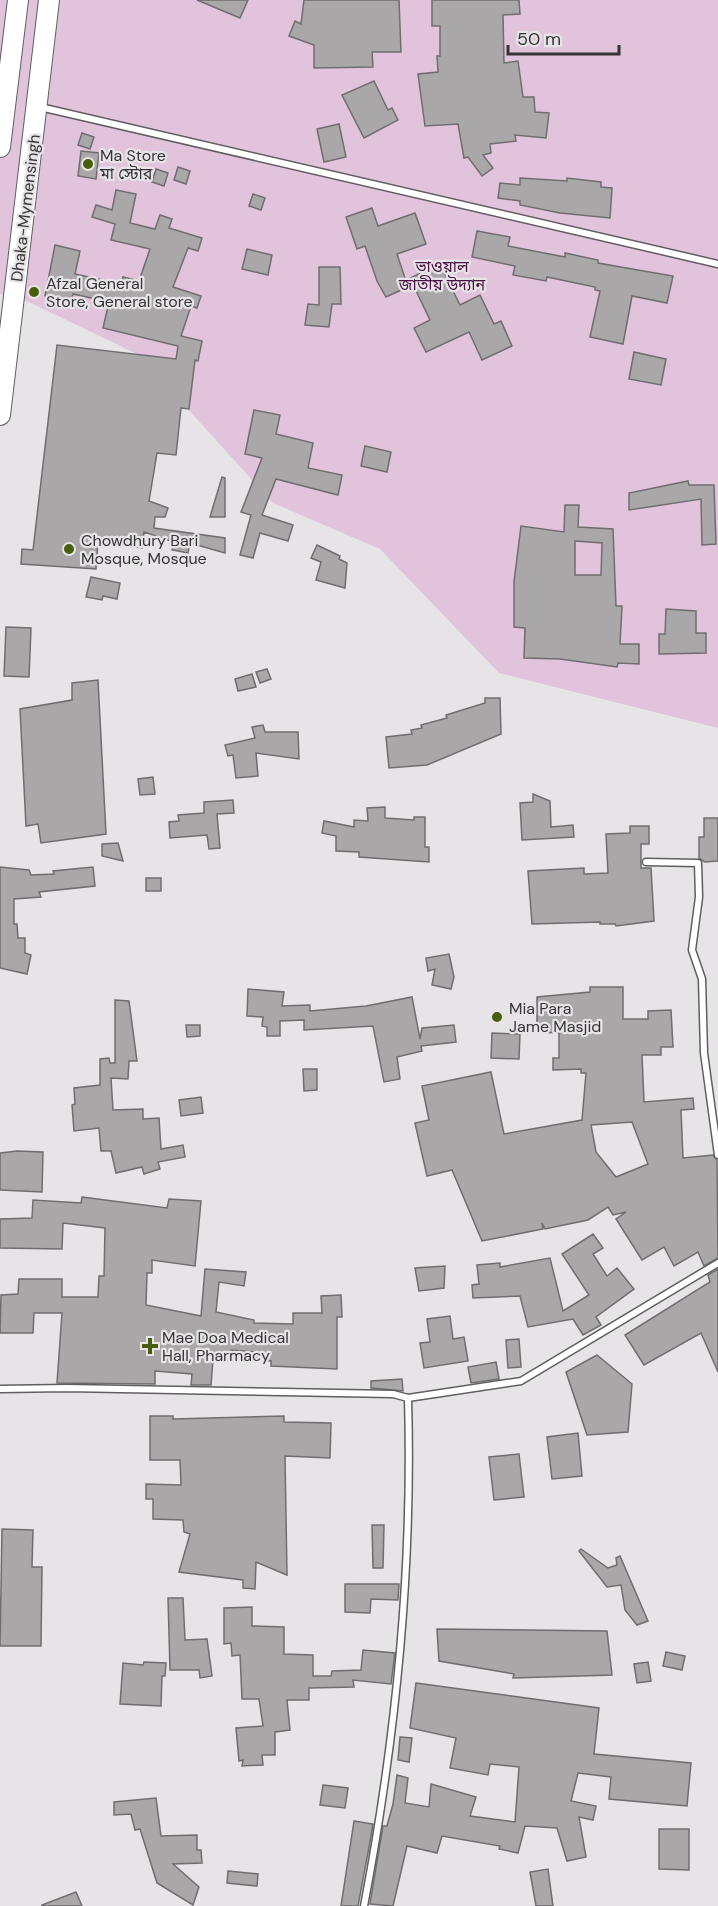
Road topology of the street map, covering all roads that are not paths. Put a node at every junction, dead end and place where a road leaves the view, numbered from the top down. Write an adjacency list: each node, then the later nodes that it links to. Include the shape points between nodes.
1 (18, 0): 4 (highway, Dhaka-Mymensingh)
2 (49, 0): 3 (highway, Dhaka-Mymensingh)
3 (36, 106): 5 (lane); 6 (highway, Dhaka-Mymensingh)
4 (0, 147)
5 (718, 264)
6 (0, 415)
7 (646, 862): 8 (lane, via 698,863 699,897 692,950 702,979 704,1053)
8 (718, 1155)
9 (718, 1263): 11 (lane, via 521,1381)
10 (0, 1389): 11 (lane, via 393,1394)
11 (408, 1398): 12 (lane, via 404,1621 383,1803)
12 (364, 1906)

